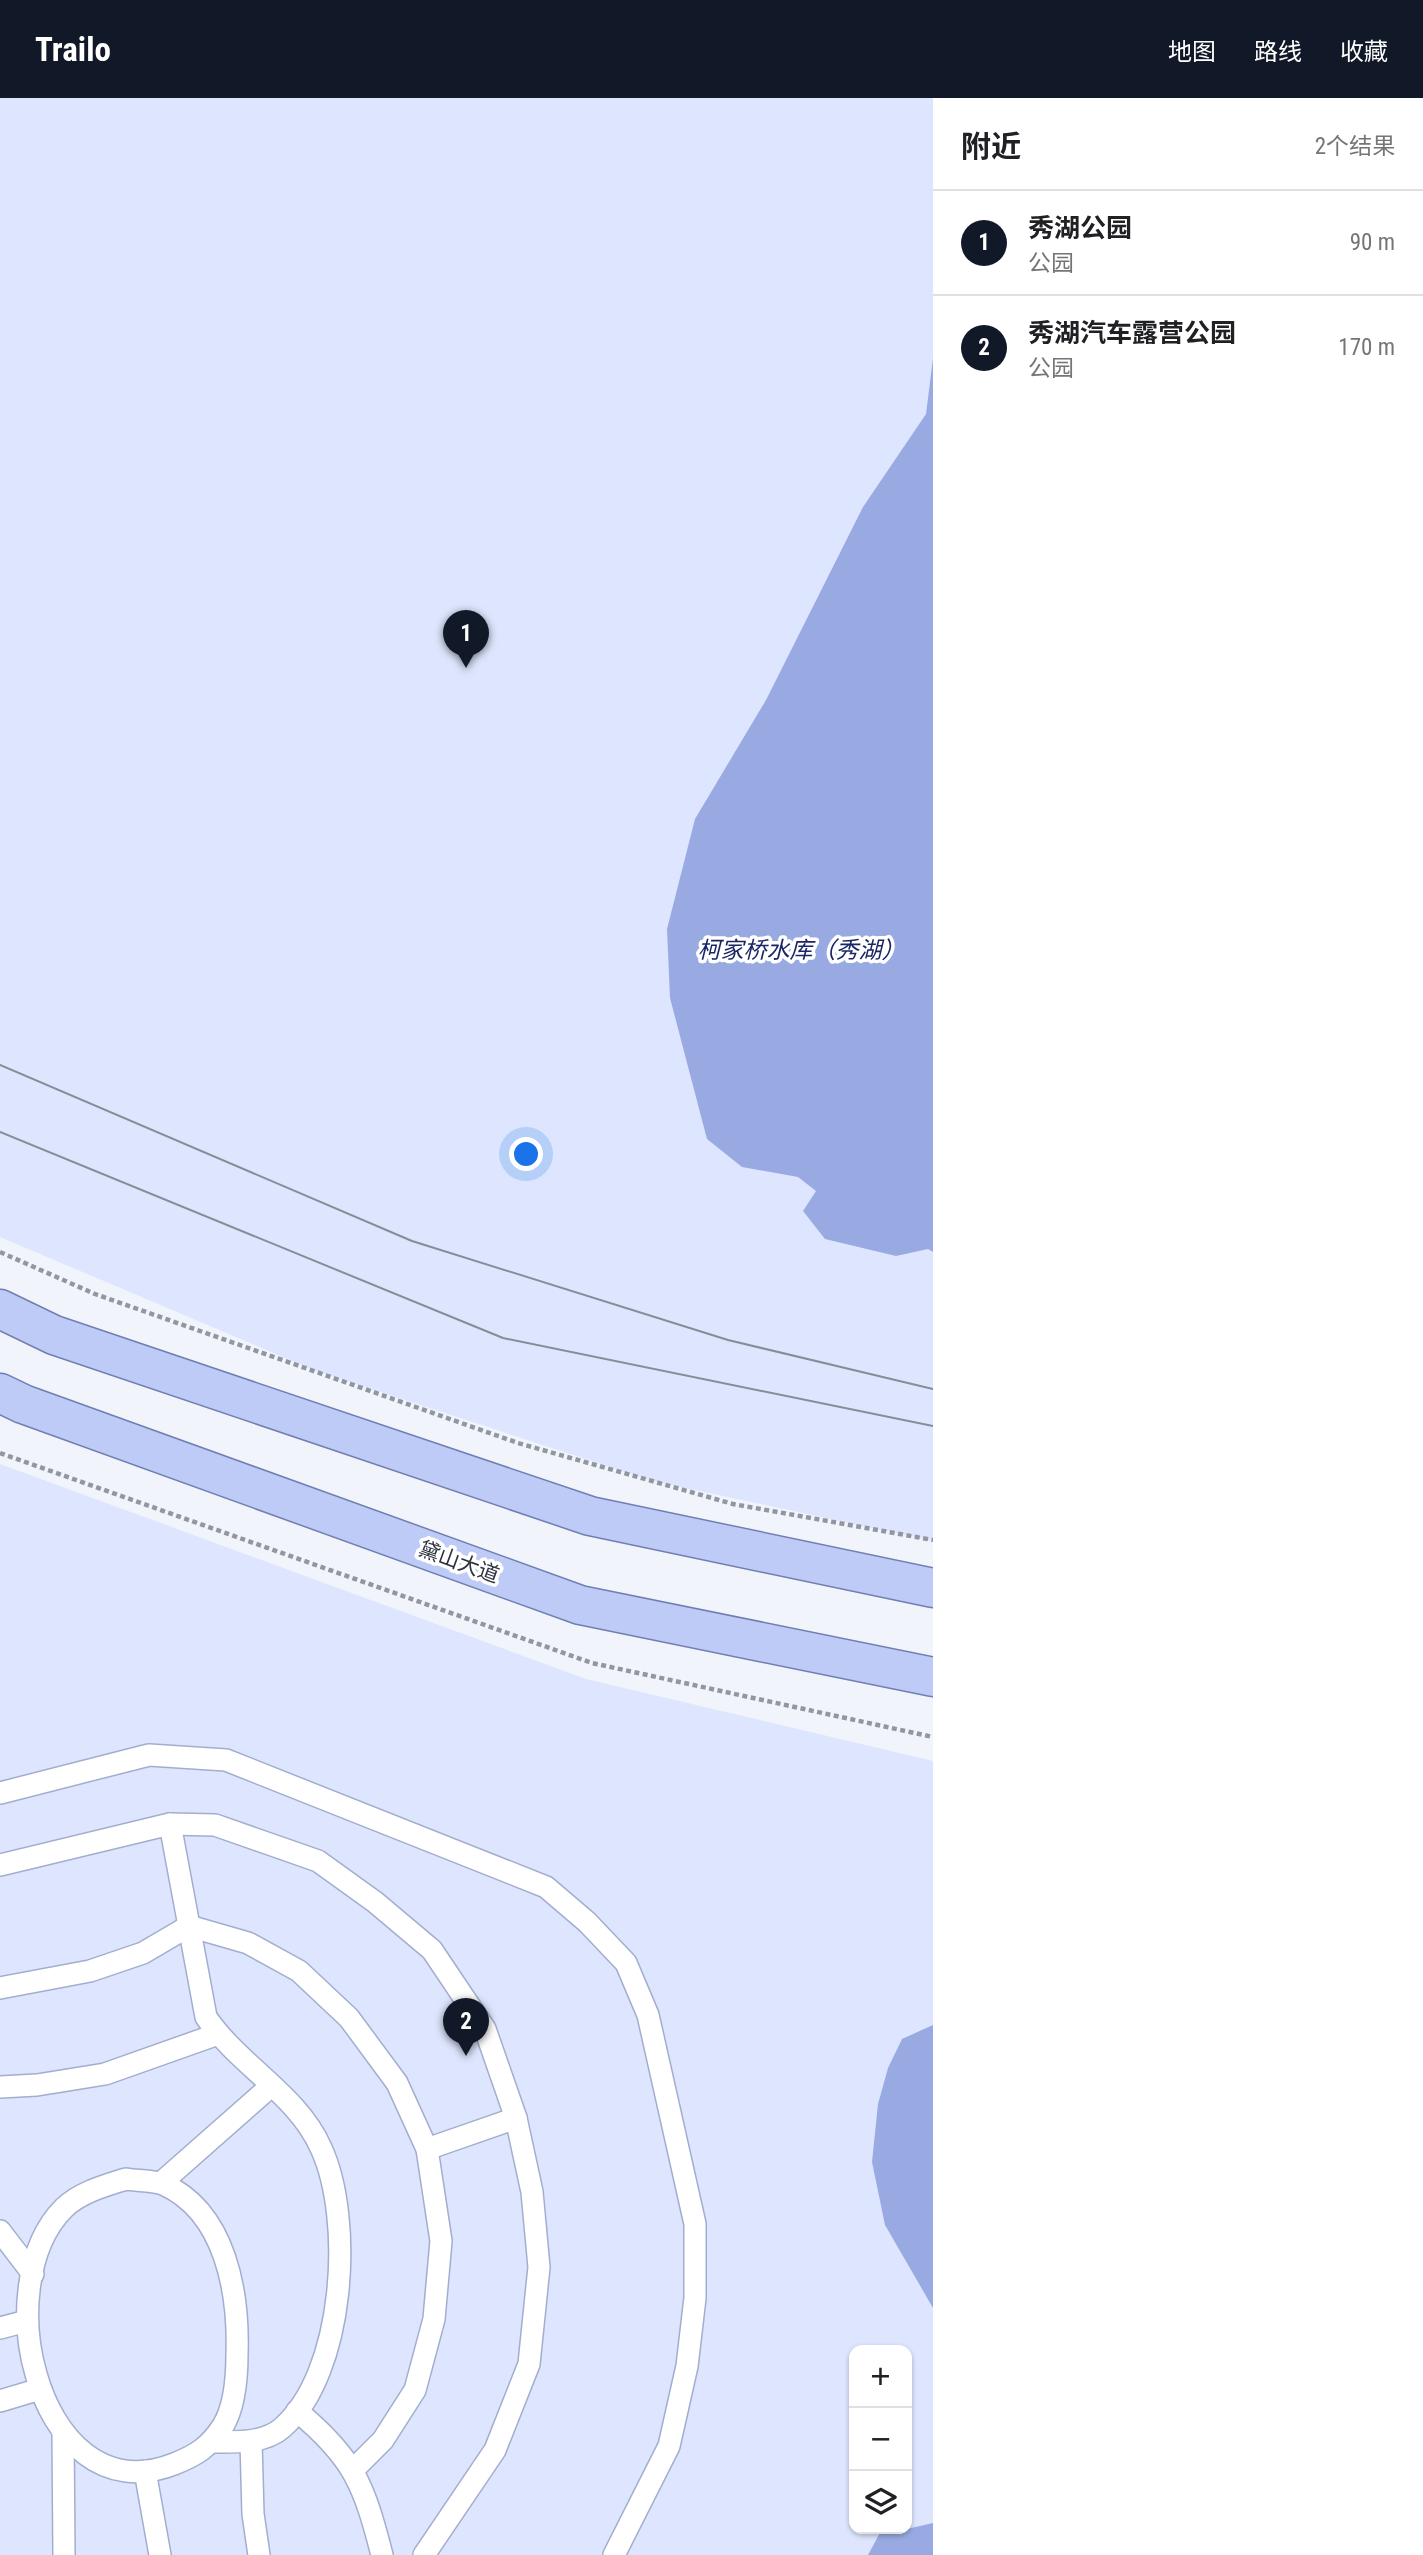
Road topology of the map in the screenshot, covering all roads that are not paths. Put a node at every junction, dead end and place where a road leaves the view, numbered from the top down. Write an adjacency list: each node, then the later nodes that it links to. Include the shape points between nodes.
1 (0, 1309): 3 (main road, via 54,1335 590,1516)
2 (0, 1393): 4 (main road, 黛山大道, via 579,1605)
3 (933, 1588)
4 (933, 1677)
5 (0, 1793): 33 (lane, via 149,1755 226,1760 547,1887 626,1964 649,2015 695,2224 695,2298 687,2366 668,2446)
6 (170, 1824): 7 (lane); 8 (lane); 13 (lane, via 215,1825 318,1861 375,1902 432,1951 485,2029)
7 (0, 1865)
8 (189, 1926): 9 (lane, via 143,1953 90,1971); 10 (lane, via 206,2017); 14 (lane, via 248,1943 309,1980 349,2018 397,2083)
9 (0, 1988)
10 (218, 2034): 11 (lane); 12 (lane, via 105,2074)
11 (271, 2086): 15 (lane); 22 (lane, via 299,2110 322,2148 342,2237 338,2299 323,2360)
12 (0, 2087)
13 (516, 2118): 14 (lane); 32 (lane, via 532,2192 538,2267 529,2364 495,2450)
14 (427, 2149): 26 (lane, via 441,2241 434,2319 415,2390 383,2440)
15 (161, 2183): 17 (lane, via 126,2179 94,2188 64,2208 42,2238); 25 (lane, via 187,2201 213,2230 231,2272 238,2326 237,2379 224,2424)
16 (0, 2231): 17 (lane)
17 (33, 2274): 18 (lane)
18 (27, 2321): 19 (lane); 20 (lane, via 28,2347)
19 (0, 2328)
20 (40, 2389): 21 (lane); 23 (lane)
21 (0, 2401)
22 (297, 2411): 24 (lane, via 281,2430); 26 (lane, via 328,2437)
23 (63, 2432): 27 (lane, via 90,2461 126,2473); 28 (lane)
24 (251, 2441): 25 (lane); 30 (lane)
25 (211, 2442): 27 (lane, via 202,2454)
26 (354, 2469): 31 (lane)
27 (145, 2471): 29 (lane)
28 (64, 2555)
29 (160, 2555)
30 (259, 2555)
31 (382, 2555)
32 (424, 2555)
33 (614, 2555)

